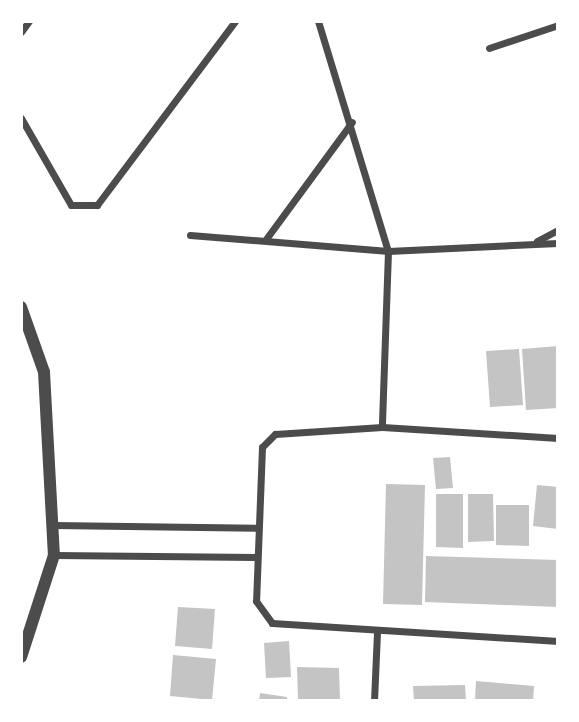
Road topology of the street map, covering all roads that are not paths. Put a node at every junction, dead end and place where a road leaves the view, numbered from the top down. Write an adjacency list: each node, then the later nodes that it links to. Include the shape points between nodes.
1 (29, 21): 5 (street)
2 (234, 21): 7 (street, via 97,205 87,210 71,205)
3 (318, 21): 8 (street)
4 (558, 25): 6 (street)
5 (21, 32)
6 (489, 48)
7 (21, 118)
8 (352, 122): 11 (street); 14 (street)
9 (558, 230): 12 (street)
10 (190, 235): 11 (street)
11 (266, 239): 14 (street)
12 (536, 241): 13 (street); 14 (street)
13 (558, 243)
14 (388, 251): 16 (street)
15 (21, 307): 18 (street, via 44,372)
16 (382, 427): 17 (street); 19 (street, via 266,439)
17 (558, 438)
18 (53, 525): 19 (street); 20 (street)
19 (256, 528): 21 (street)
20 (54, 555): 21 (street); 24 (street)
21 (256, 557): 22 (street, via 256,601 272,623)
22 (377, 631): 23 (street); 25 (street)
23 (558, 641)
24 (21, 657)
25 (374, 701)

